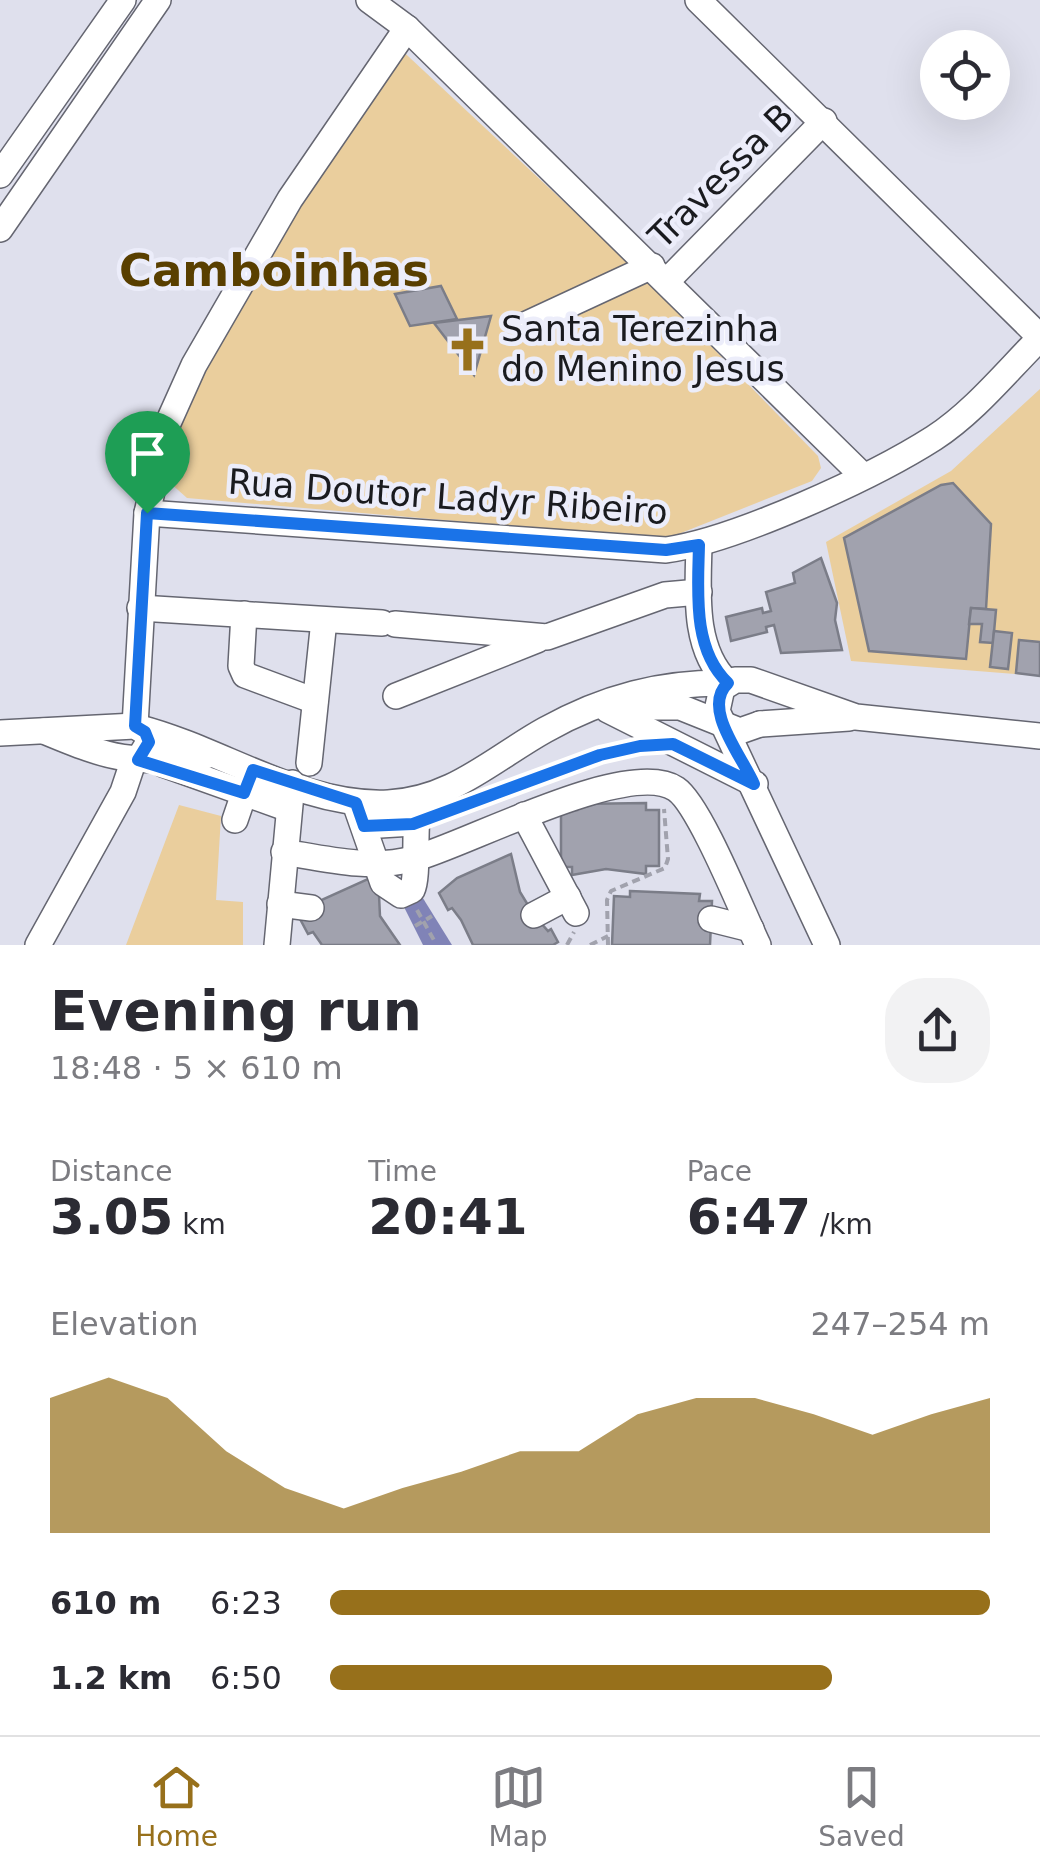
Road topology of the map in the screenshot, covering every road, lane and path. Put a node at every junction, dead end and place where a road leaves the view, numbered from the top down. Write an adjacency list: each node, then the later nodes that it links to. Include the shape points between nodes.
1 (123, 0): 7 (street)
2 (158, 0): 8 (street)
3 (368, 0): 5 (street)
4 (698, 0): 6 (street)
5 (407, 28): 9 (street); 13 (street, via 290,199 194,366 164,437)
6 (824, 121): 9 (street, Travessa B); 11 (street)
7 (0, 176)
8 (0, 229)
9 (660, 273): 10 (street); 12 (street)
10 (527, 324)
11 (1040, 337): 12 (street, Rua Doutor Ladyr Ribeiro, via 935,437)
12 (862, 475): 14 (street, Rua Doutor Ladyr Ribeiro)
13 (147, 513): 14 (street, Rua Doutor Ladyr Ribeiro, via 666,550); 16 (street)
14 (699, 545): 15 (street)
15 (699, 592): 19 (street, via 666,595); 20 (street, via 708,656)
16 (140, 608): 17 (street); 28 (street)
17 (244, 614): 18 (street); 23 (street, via 245,675)
18 (324, 620): 19 (street); 23 (street)
19 (547, 637): 22 (street)
20 (728, 683): 21 (street); 24 (street, via 651,687); 27 (street, via 717,703)
21 (758, 683): 25 (street); 26 (street, via 769,703)
22 (396, 696)
23 (315, 702): 35 (street)
24 (596, 711): 27 (street, via 663,704); 32 (street); 41 (street, via 533,737)
25 (856, 717): 26 (street); 31 (street)
26 (760, 724): 27 (street, via 740,731); 37 (street)
27 (726, 725): 37 (street)
28 (133, 727): 29 (street); 33 (street); 34 (street, via 149,742)
29 (43, 730): 30 (street); 34 (street, via 76,748)
30 (0, 733)
31 (1040, 736)
32 (673, 744): 37 (street); 40 (path, via 600,755)
33 (212, 756): 34 (street); 36 (street)
34 (136, 760): 36 (street); 59 (street)
35 (309, 762)
36 (248, 782): 39 (street); 44 (street)
37 (754, 784): 63 (street)
38 (676, 789): 43 (street, via 643,783); 56 (path, via 666,797 664,868 611,891); 57 (street)
39 (290, 796): 42 (street); 45 (street)
40 (462, 805)
41 (416, 812): 42 (street); 46 (street)
42 (360, 814): 47 (street)
43 (524, 815): 46 (street); 52 (street, via 572,905)
44 (235, 820)
45 (284, 852): 47 (street); 49 (street)
46 (413, 858): 47 (street); 48 (street, via 417,877)
47 (376, 864): 48 (street, via 387,890)
48 (408, 893): 54 (path)
49 (280, 904): 50 (street); 60 (street)
50 (311, 908)
51 (432, 916): 54 (path)
52 (534, 916)
53 (711, 919): 57 (street)
54 (423, 921): 55 (path); 58 (path)
55 (415, 926)
56 (608, 936): 61 (path); 62 (path)
57 (754, 937)
58 (435, 942)
59 (38, 945)
60 (277, 945)
61 (590, 945)
62 (608, 945)
63 (827, 945)

